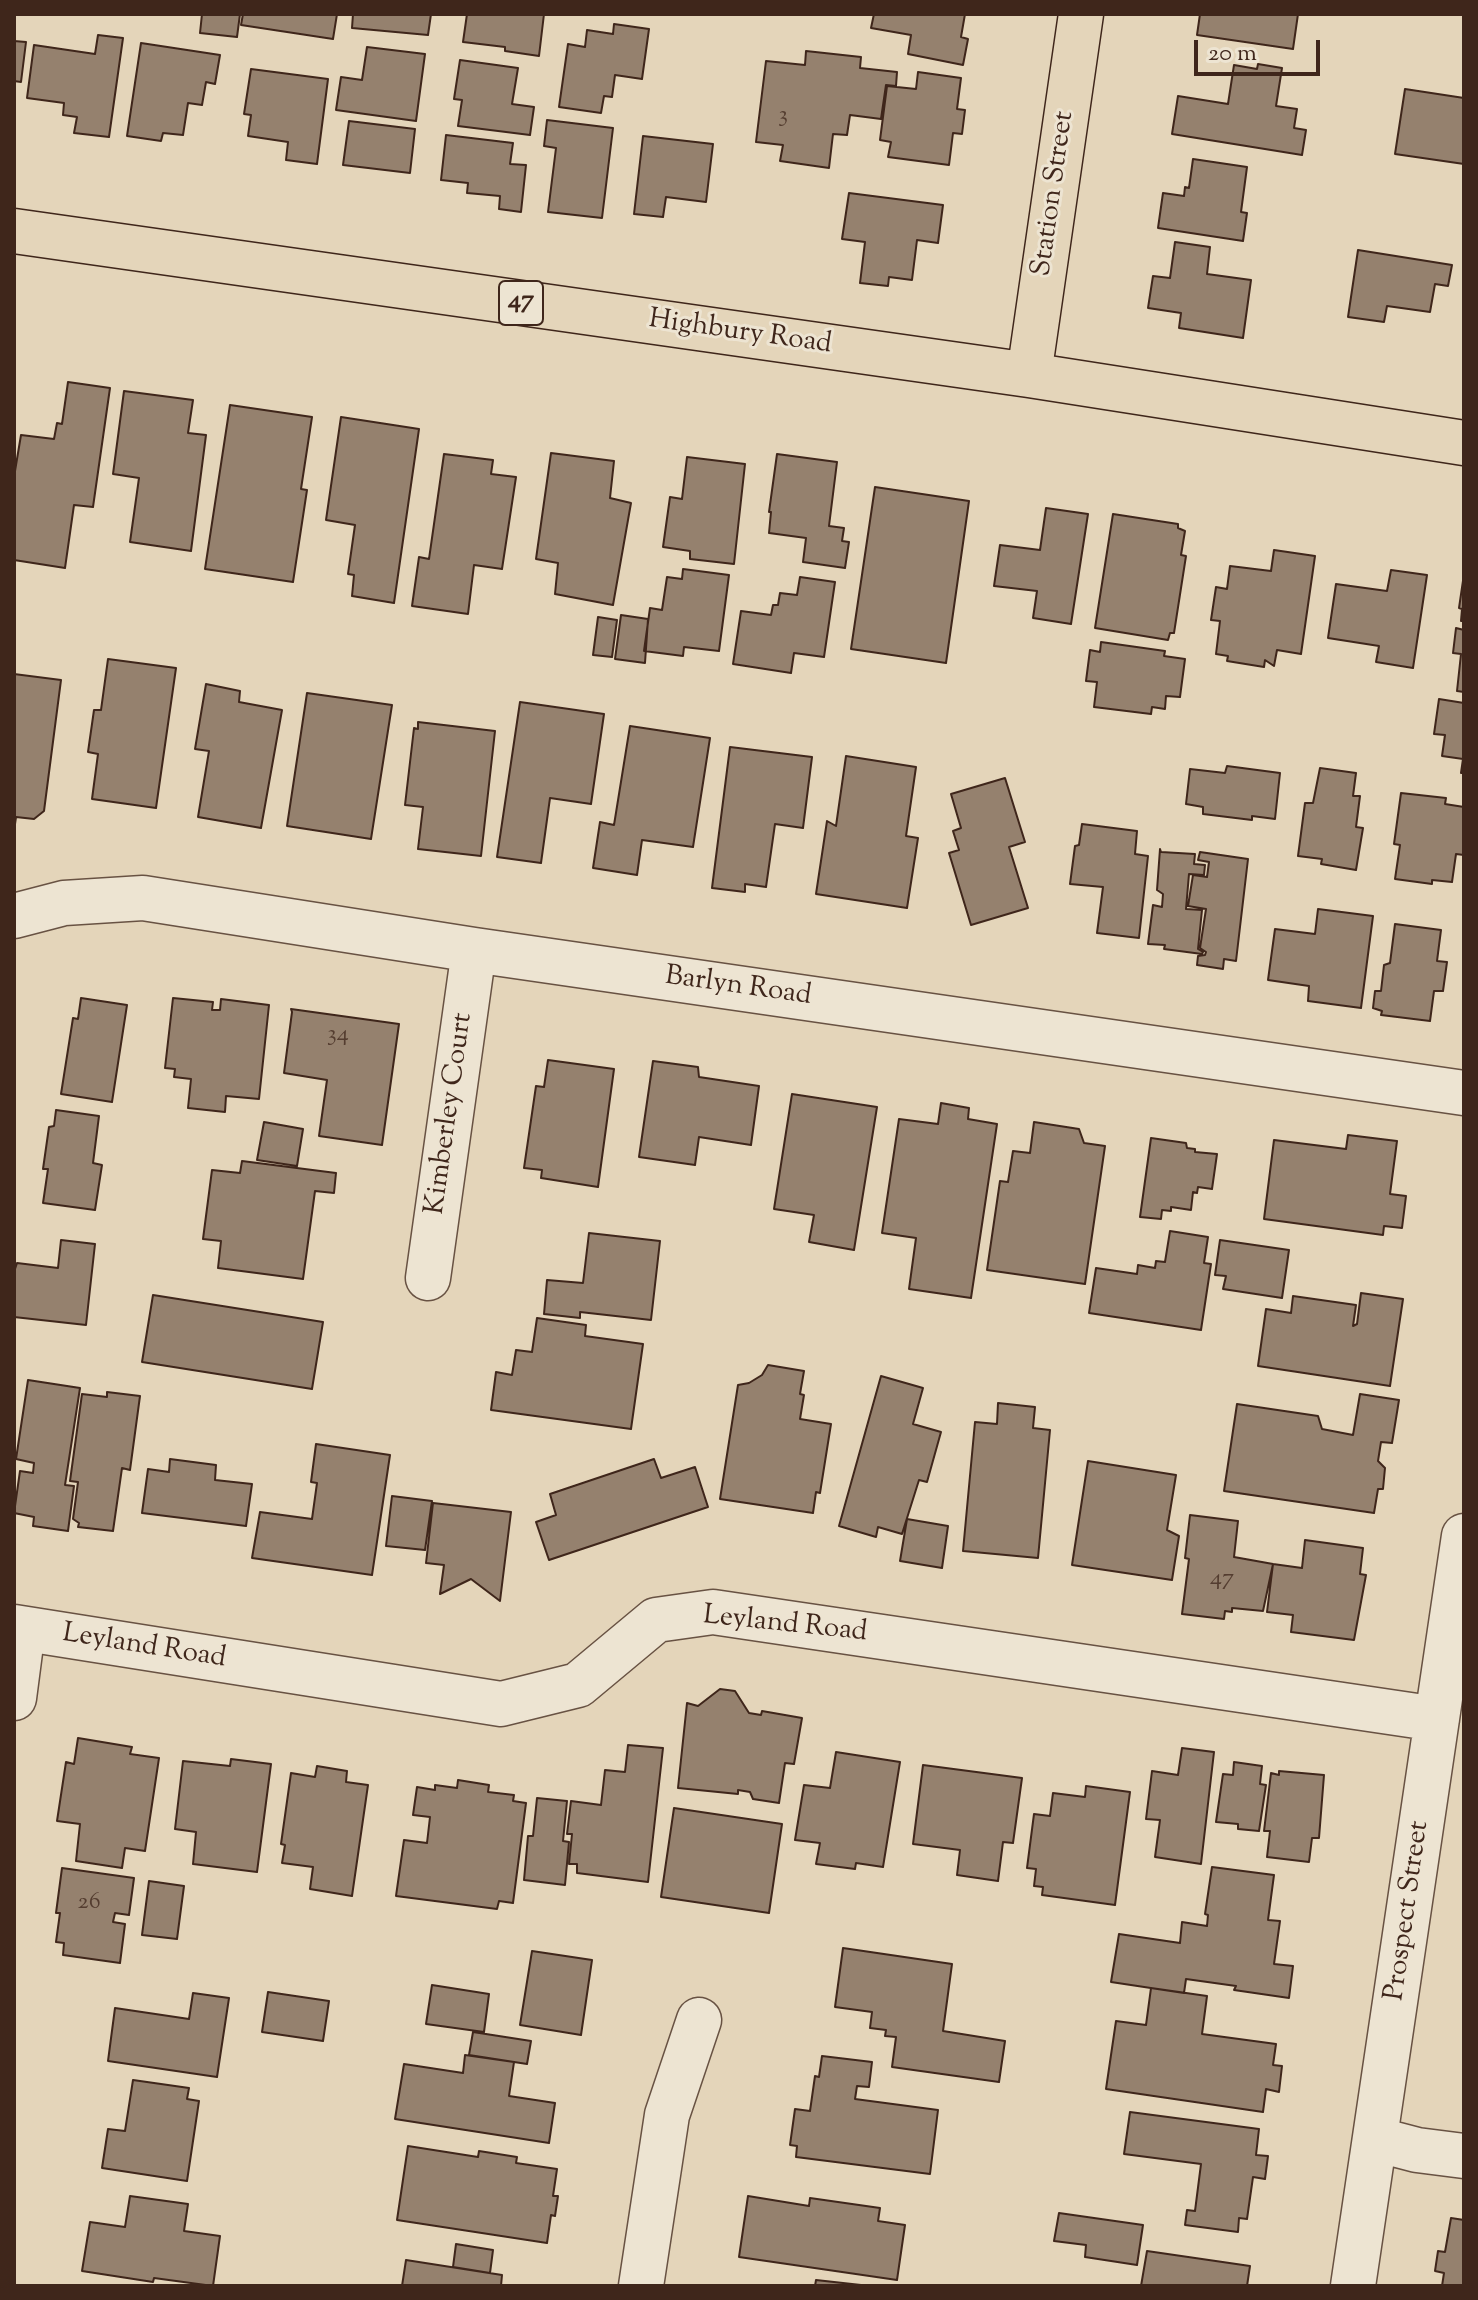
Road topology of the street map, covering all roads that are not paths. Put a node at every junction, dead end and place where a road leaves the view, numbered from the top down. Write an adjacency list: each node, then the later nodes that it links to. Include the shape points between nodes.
1 (1081, 14): 3 (main road, Station Street)
2 (14, 231): 3 (main road, Highbury Road / 47)
3 (1029, 375): 4 (main road, Highbury Road)
4 (1464, 443)
5 (14, 916): 6 (street, Barlyn Road, via 64,903 143,898)
6 (474, 950): 7 (street, Barlyn Road); 8 (street, Kimberley Court)
7 (1464, 1093)
8 (428, 1278)
9 (1464, 1536): 11 (street, Prospect Street)
10 (19, 1628): 12 (street); 13 (street, Leyland Road, via 501,1704 578,1685 656,1620 713,1612)
11 (1458, 1628): 13 (street, Prospect Street)
12 (14, 1698)
13 (1437, 1719): 15 (street, Prospect Street)
14 (699, 2020): 17 (street, via 667,2115)
15 (1375, 2139): 16 (street); 18 (street, Prospect Street)
16 (1464, 2156)
17 (641, 2286)
18 (1353, 2286)

